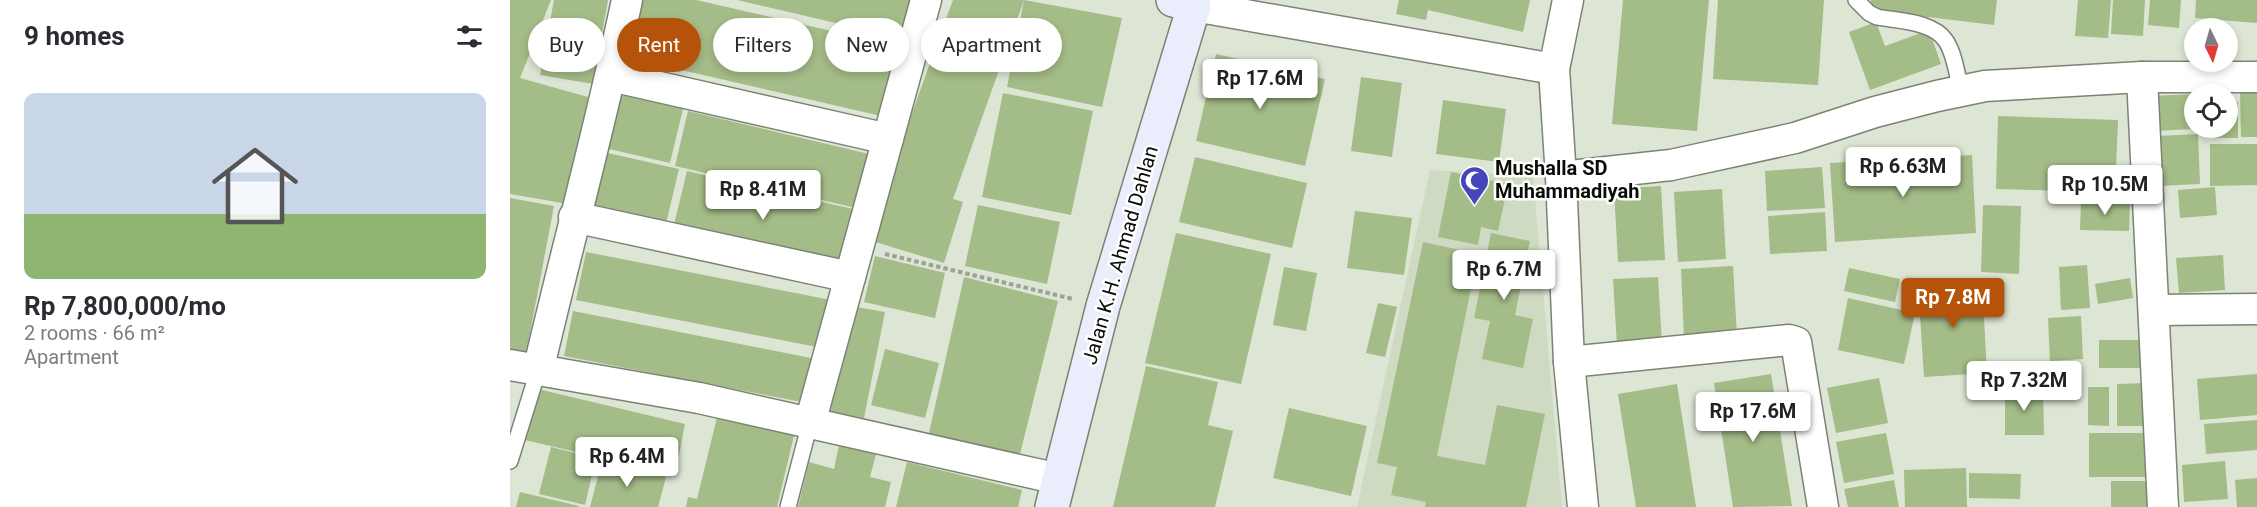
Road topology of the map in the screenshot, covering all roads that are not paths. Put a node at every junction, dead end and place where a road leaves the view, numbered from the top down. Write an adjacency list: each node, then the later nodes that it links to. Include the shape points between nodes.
1 (627, 0): 7 (street)
2 (926, 0): 11 (street)
3 (1568, 0): 6 (street)
4 (1856, 0): 10 (lane, via 1869,14 1925,26 1939,33 1950,50)
5 (1190, 1): 6 (street); 21 (main road, Jalan K.H. Ahmad Dahlan, via 1103,306)
6 (1554, 69): 12 (street)
7 (611, 76): 11 (street); 13 (street)
8 (2142, 76): 9 (street); 10 (street, via 1985,86); 16 (street)
9 (2257, 77)
10 (1961, 91): 12 (street, via 1875,112 1795,138 1671,165)
11 (888, 139): 14 (street)
12 (1561, 177): 17 (street)
13 (574, 217): 14 (street); 18 (street)
14 (850, 277): 19 (street)
15 (2257, 309): 16 (street)
16 (2154, 310): 25 (street)
17 (1569, 362): 23 (street); 24 (street, via 1796,342)
18 (524, 368): 19 (street, via 699,398); 20 (lane)
19 (810, 423): 21 (street); 22 (lane)
20 (510, 461)
21 (1055, 493)
22 (788, 507)
23 (1583, 507)
24 (1823, 507)
25 (2163, 507)

